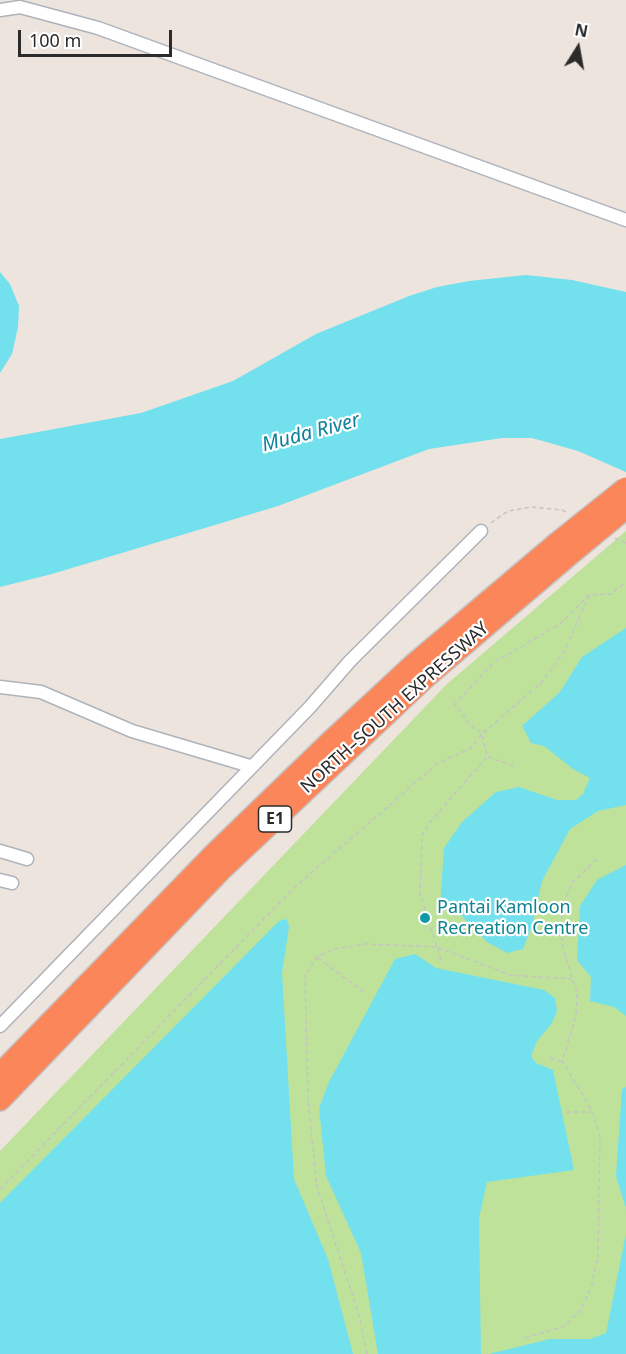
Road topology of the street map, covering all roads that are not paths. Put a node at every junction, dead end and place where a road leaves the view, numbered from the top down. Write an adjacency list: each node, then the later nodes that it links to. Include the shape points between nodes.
1 (16, 4): 2 (street); 3 (street, via 98,28)
2 (0, 9)
3 (626, 220)
4 (626, 488): 7 (highway, NORTH–SOUTH EXPRESSWAY / E1, bridge)
5 (626, 508): 7 (highway, NORTH–SOUTH EXPRESSWAY / E1, bridge)
6 (481, 531): 9 (street, via 388,621)
7 (562, 550): 13 (highway, NORTH–SOUTH EXPRESSWAY / E1, via 413,665 213,855); 14 (highway, NORTH–SOUTH EXPRESSWAY / E1, via 222,869)
8 (0, 687): 9 (street, via 41,692 132,730)
9 (250, 766): 12 (street)
10 (0, 851): 11 (street)
11 (27, 859)
12 (0, 1026)
13 (0, 1074)
14 (0, 1100)

